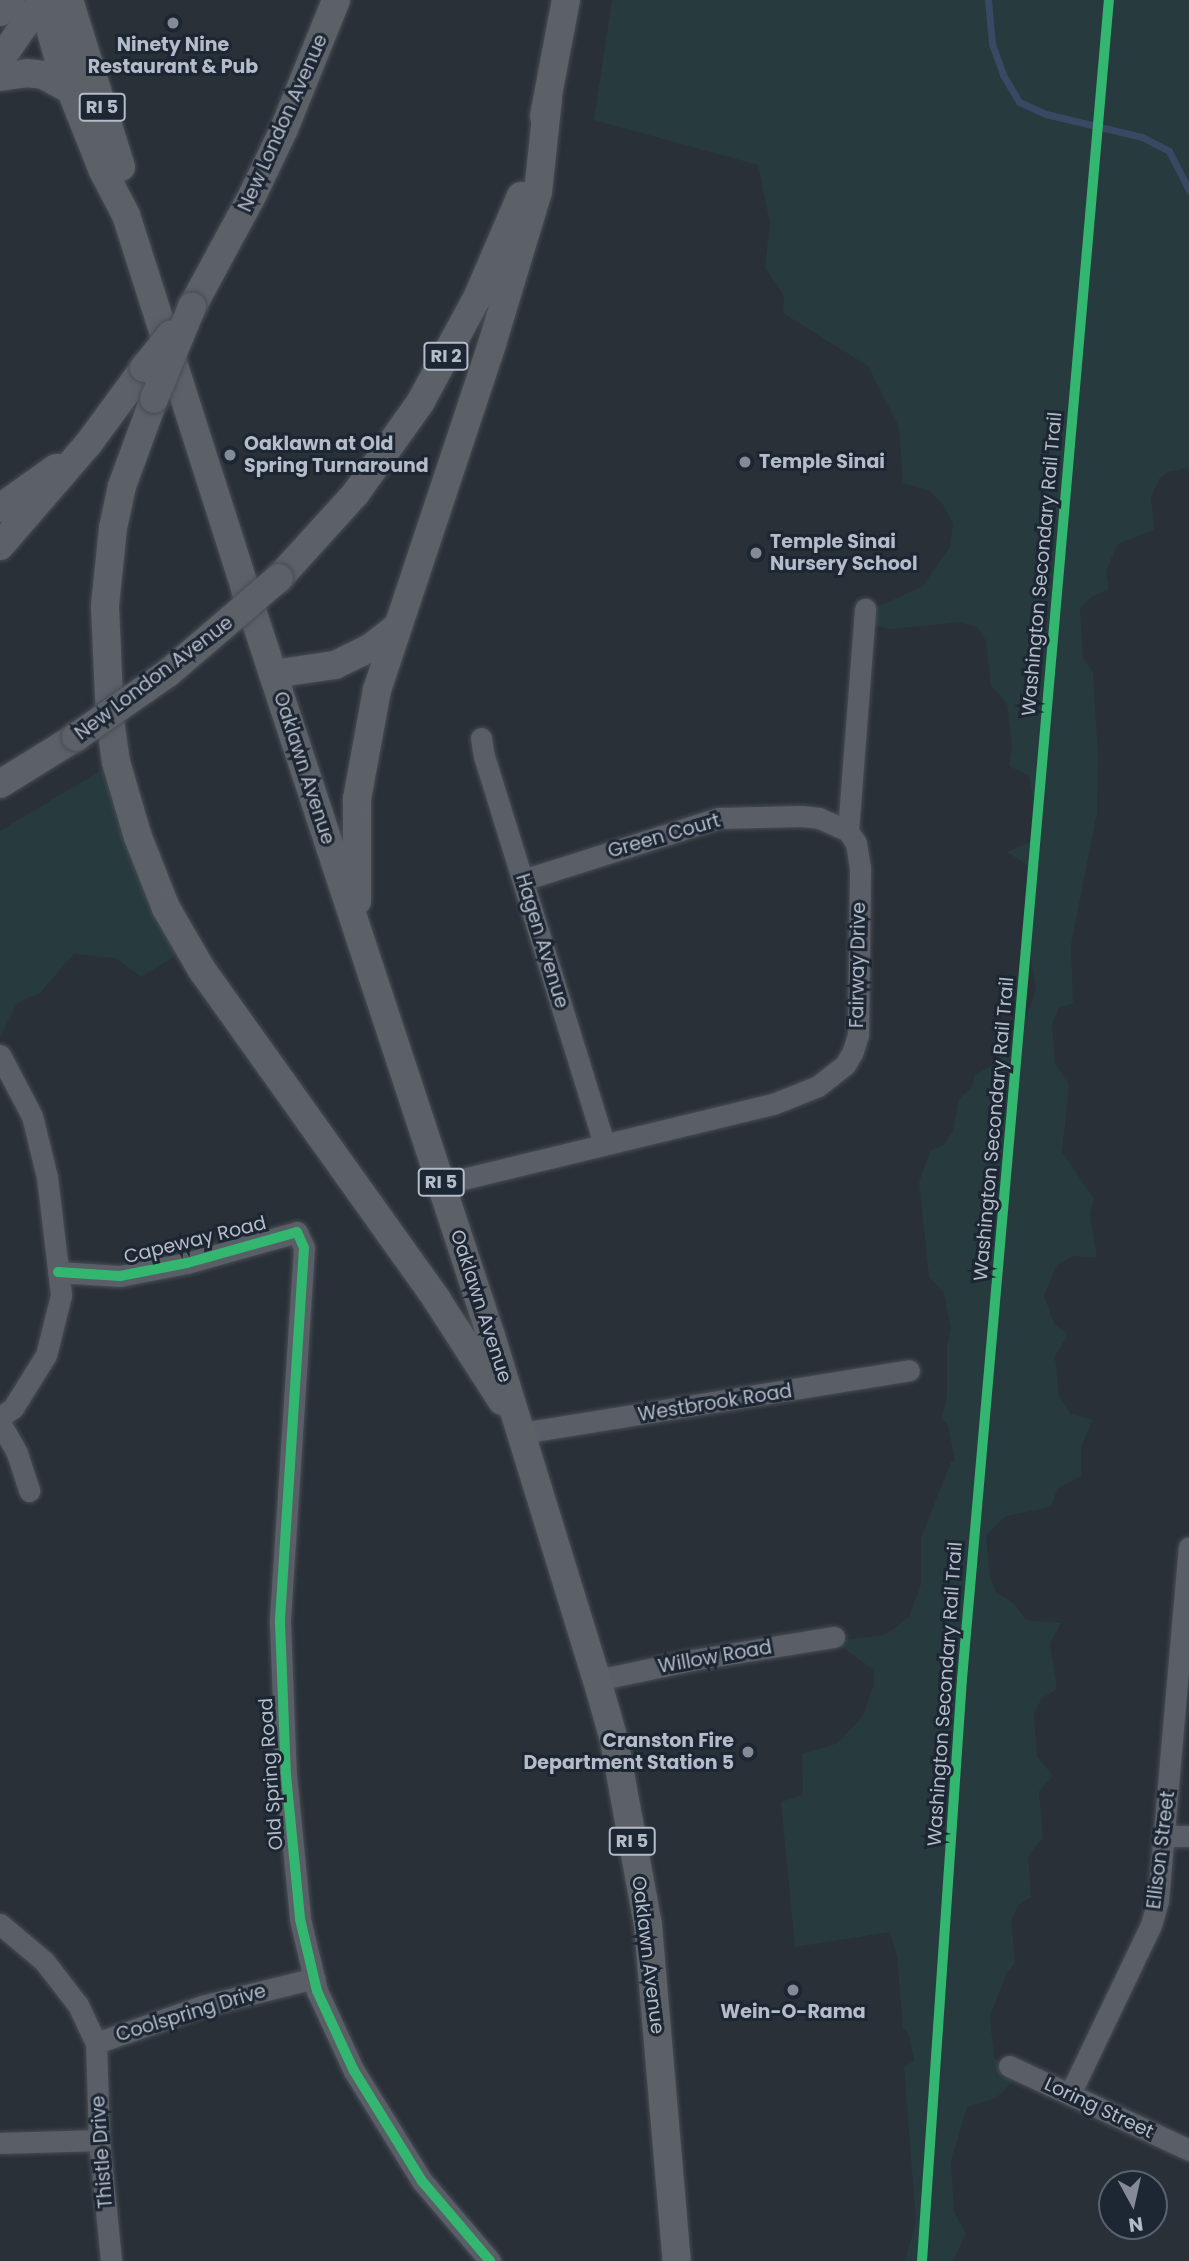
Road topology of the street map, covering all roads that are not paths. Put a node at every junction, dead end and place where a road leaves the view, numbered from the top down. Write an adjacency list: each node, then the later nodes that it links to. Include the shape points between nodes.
1 (10, 0): 5 (main road)
2 (49, 0): 6 (main road); 8 (main road, Oaklawn Avenue / RI 5); 10 (main road, Oaklawn Avenue / RI 5, via 120,165)
3 (336, 0): 11 (main road, New London Avenue, via 279,140)
4 (566, 0): 9 (main road, New London Avenue / RI 2)
5 (0, 12)
6 (0, 60)
7 (0, 78): 8 (main road, via 43,75)
8 (71, 90): 10 (main road, Oaklawn Avenue / RI 5)
9 (548, 98): 16 (main road, via 538,192); 19 (main road, New London Avenue / RI 2, bridge, via 523,191 488,274 412,414 356,493 279,578 169,673)
10 (126, 215): 17 (main road, Oaklawn Avenue / RI 5)
11 (192, 307): 12 (main road, New London Avenue, bridge); 31 (main road, bridge, via 122,486 111,540 105,606 110,720 122,787 166,908 202,970 438,1300)
12 (89, 443): 13 (main road); 14 (main road, New London Avenue)
13 (0, 508)
14 (0, 546)
15 (865, 609): 20 (street, Fairway Drive)
16 (396, 628): 17 (main road, via 370,648 335,664); 22 (main road, via 377,690 359,778 355,825)
17 (273, 674): 22 (main road, Oaklawn Avenue / RI 5)
18 (481, 738): 21 (street, Hagen Avenue)
19 (0, 785)
20 (848, 831): 21 (street, Green Court, via 801,816 719,818); 24 (street, Fairway Drive, via 856,843 860,868 858,1035 845,1065 818,1086 774,1104)
21 (523, 880): 24 (street, Hagen Avenue)
22 (358, 932): 25 (main road, Oaklawn Avenue / RI 5)
23 (0, 1055): 27 (street, via 32,1116 47,1177)
24 (604, 1144): 25 (street, Fairway Drive)
25 (442, 1184): 31 (main road, Oaklawn Avenue / RI 5)
26 (297, 1232): 27 (street, Capeway Road, via 187,1263 120,1276); 39 (street, Old Spring Road, via 304,1248 280,1622 286,1775 300,1919)
27 (58, 1272): 29 (street, via 61,1295 46,1355 13,1408)
28 (909, 1370): 31 (street, Westbrook Road)
29 (0, 1417)
30 (0, 1423): 32 (street, via 17,1453)
31 (522, 1433): 35 (main road, Oaklawn Avenue / RI 5)
32 (29, 1491)
33 (1189, 1547): 36 (street, Ellison Street)
34 (834, 1637): 35 (street, Willow Road)
35 (597, 1680): 48 (main road, Oaklawn Avenue / RI 5, via 614,1740 648,1926)
36 (1164, 1836): 37 (street); 42 (street, Ellison Street, via 1151,1925)
37 (1189, 1836)
38 (0, 1924): 40 (street, Coolspring Drive, via 44,1961 78,2005)
39 (315, 1978): 40 (street, Coolspring Drive, via 202,2006); 47 (street, Old Spring Road, via 360,2082 422,2181)
40 (96, 2043): 43 (street, Thistle Drive)
41 (1009, 2066): 42 (street, Loring Street)
42 (1070, 2094): 45 (street, Loring Street)
43 (99, 2140): 44 (street); 46 (street, Thistle Drive)
44 (0, 2143)
45 (1189, 2150)
46 (111, 2261)
47 (490, 2261)
48 (677, 2261)

